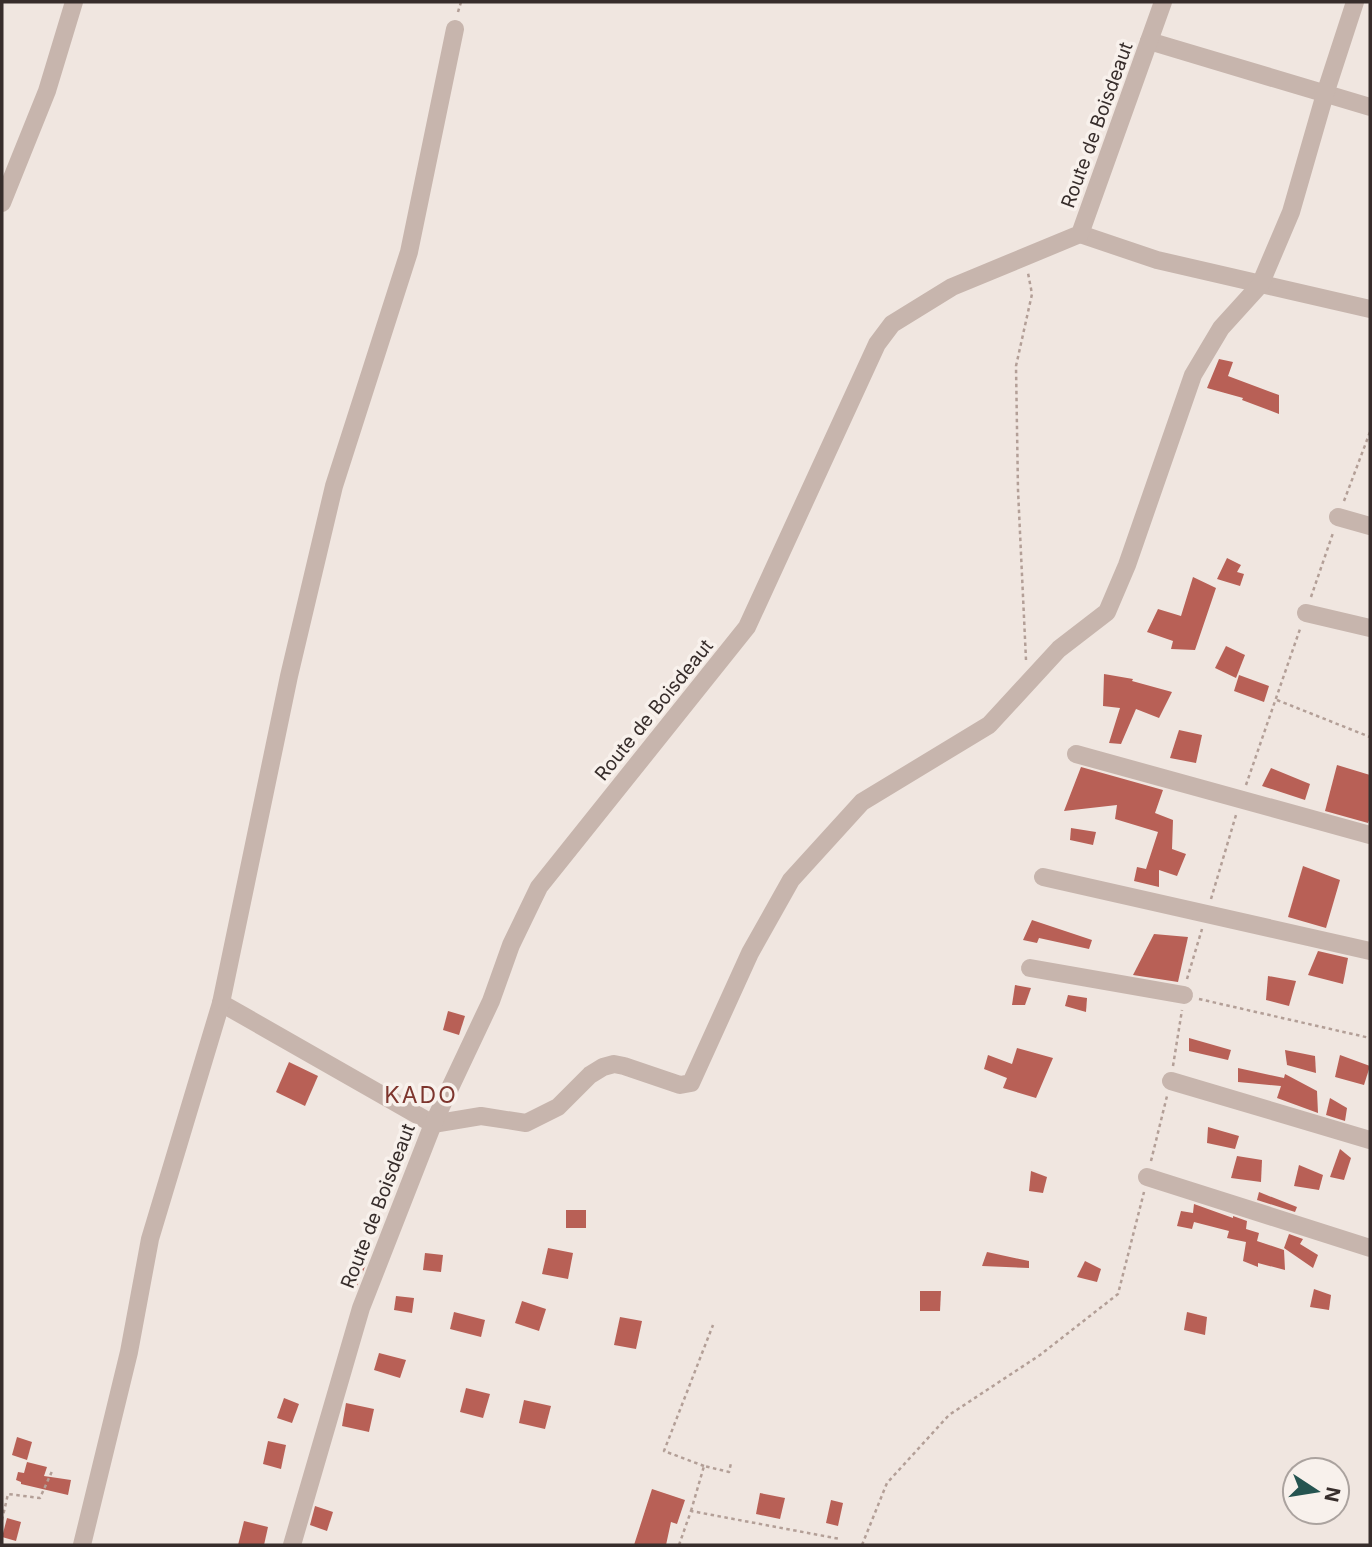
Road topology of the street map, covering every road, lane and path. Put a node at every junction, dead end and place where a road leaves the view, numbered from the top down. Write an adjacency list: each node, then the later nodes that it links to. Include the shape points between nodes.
1 (74, 2): 8 (street, via 47,91)
2 (1163, 2): 5 (street, Route de Boisdeaut)
3 (1355, 2): 6 (street)
4 (455, 29): 32 (street, via 409,252 334,486)
5 (1149, 41): 6 (street); 9 (street, Route de Boisdeaut)
6 (1325, 94): 7 (street); 11 (street, via 1291,212)
7 (1370, 107)
8 (2, 203)
9 (1080, 234): 10 (street, Route de Boisdeaut); 11 (street, via 1157,260)
10 (1026, 256): 19 (path, via 1031,294 1016,366); 35 (street, Route de Boisdeaut, via 952,287 892,324 877,344 747,627 539,887)
11 (1260, 285): 13 (street); 19 (street, via 1222,328 1193,375 1107,612 1059,649)
12 (1370, 289): 13 (street)
13 (1367, 308)
14 (1370, 432): 15 (path)
15 (1338, 517): 16 (street); 17 (path)
16 (1370, 526)
17 (1306, 613): 18 (street); 20 (path)
18 (1370, 628)
19 (1027, 684): 35 (street, via 989,725 862,802 791,880 750,953 691,1083 680,1085 614,1064 590,1075 558,1107 526,1124 481,1116)
20 (1277, 700): 21 (path); 23 (path)
21 (1370, 737)
22 (1076, 754): 25 (street)
23 (1245, 789)
24 (1236, 814): 27 (path)
25 (1370, 835)
26 (1043, 877): 29 (street)
27 (1210, 902)
28 (1203, 928): 31 (path)
29 (1370, 951)
30 (1030, 968): 31 (street)
31 (1185, 993): 33 (path); 34 (path)
32 (221, 1003): 35 (street); 46 (street, via 150,1240 129,1352)
33 (1370, 1038)
34 (1171, 1081): 36 (street); 37 (path)
35 (433, 1124): 47 (street, Route de Boisdeaut, via 361,1308)
36 (1370, 1140)
37 (1147, 1177): 38 (street); 49 (path, via 1118,1294 1040,1355 949,1415 887,1483)
38 (1370, 1248)
39 (713, 1325): 41 (path, via 664,1451)
40 (732, 1463): 41 (path, via 729,1472)
41 (704, 1466): 43 (path)
42 (53, 1469): 44 (path, via 40,1498 8,1494)
43 (691, 1511): 45 (path); 48 (path)
44 (2, 1520)
45 (840, 1539)
46 (82, 1545)
47 (292, 1545)
48 (679, 1545)
49 (862, 1545)

